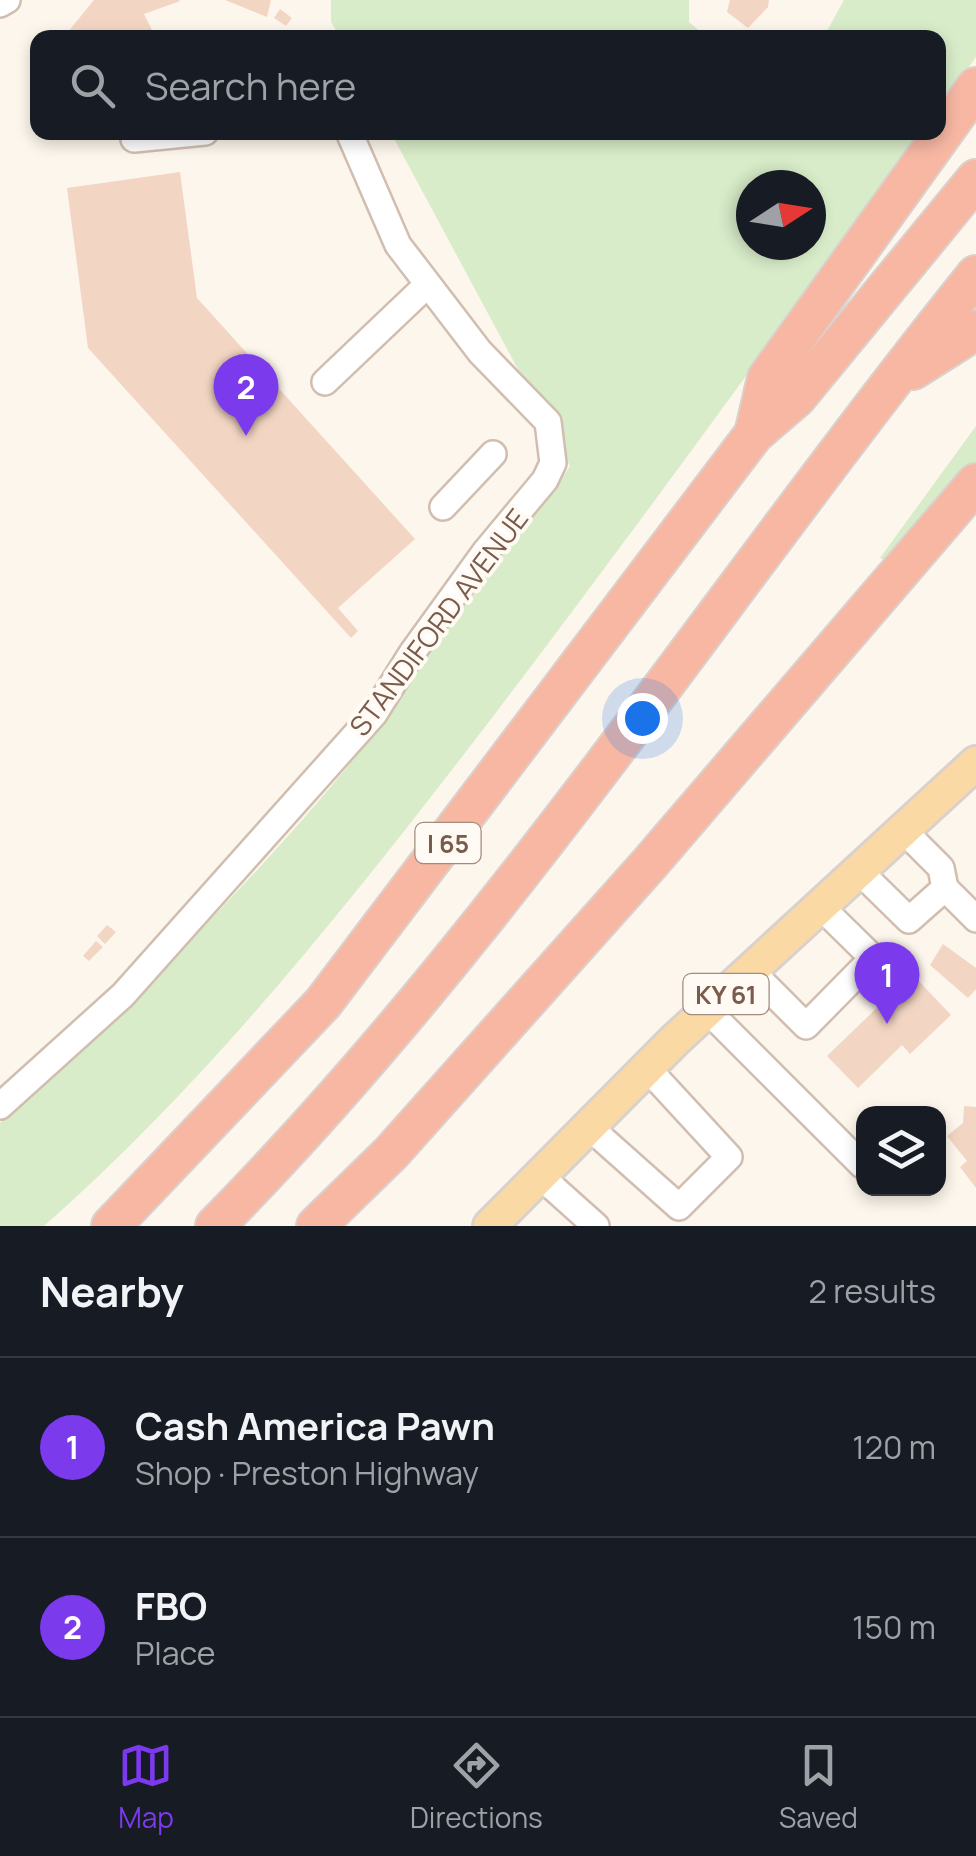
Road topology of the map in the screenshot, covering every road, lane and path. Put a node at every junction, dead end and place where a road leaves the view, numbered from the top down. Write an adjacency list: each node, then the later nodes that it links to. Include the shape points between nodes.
1 (8, 0): 2 (street)
2 (0, 4)
3 (976, 87): 4 (highway)
4 (946, 129)
5 (352, 140): 9 (street, STANDIFORD AVENUE, via 398,245)
6 (938, 140): 13 (highway, via 766,378)
7 (976, 179): 13 (highway, I 65, via 797,398)
8 (976, 276): 12 (highway, I 65)
9 (427, 285): 11 (street); 26 (street, STANDIFORD AVENUE, via 548,422 553,463 545,480 474,566 374,714 123,995)
10 (976, 330): 12 (highway)
11 (325, 382)
12 (889, 384): 31 (highway, I 65, via 476,933)
13 (754, 434): 30 (highway, I 65, via 323,1003)
14 (493, 454): 16 (street)
15 (976, 483): 32 (highway, via 650,863 391,1153)
16 (442, 507)
17 (972, 773): 18 (main road, KY 61)
18 (903, 830): 19 (main road, KY 61); 20 (street, via 941,868)
19 (859, 871): 20 (street, via 909,920); 21 (main road, KY 61)
20 (945, 888): 22 (street)
21 (821, 907): 23 (main road, KY 61); 23 (street, via 873,958 806,1026)
22 (976, 919)
23 (751, 971): 24 (main road, KY 61)
24 (708, 1010): 25 (main road, KY 61); 28 (street)
25 (647, 1068): 27 (main road, KY 61); 27 (street, via 729,1157 679,1208)
26 (0, 1106)
27 (588, 1126): 29 (main road, KY 61)
28 (856, 1159)
29 (539, 1176): 33 (main road, KY 61); 34 (street)
30 (112, 1226)
31 (215, 1226)
32 (316, 1226)
33 (490, 1226)
34 (596, 1226)

